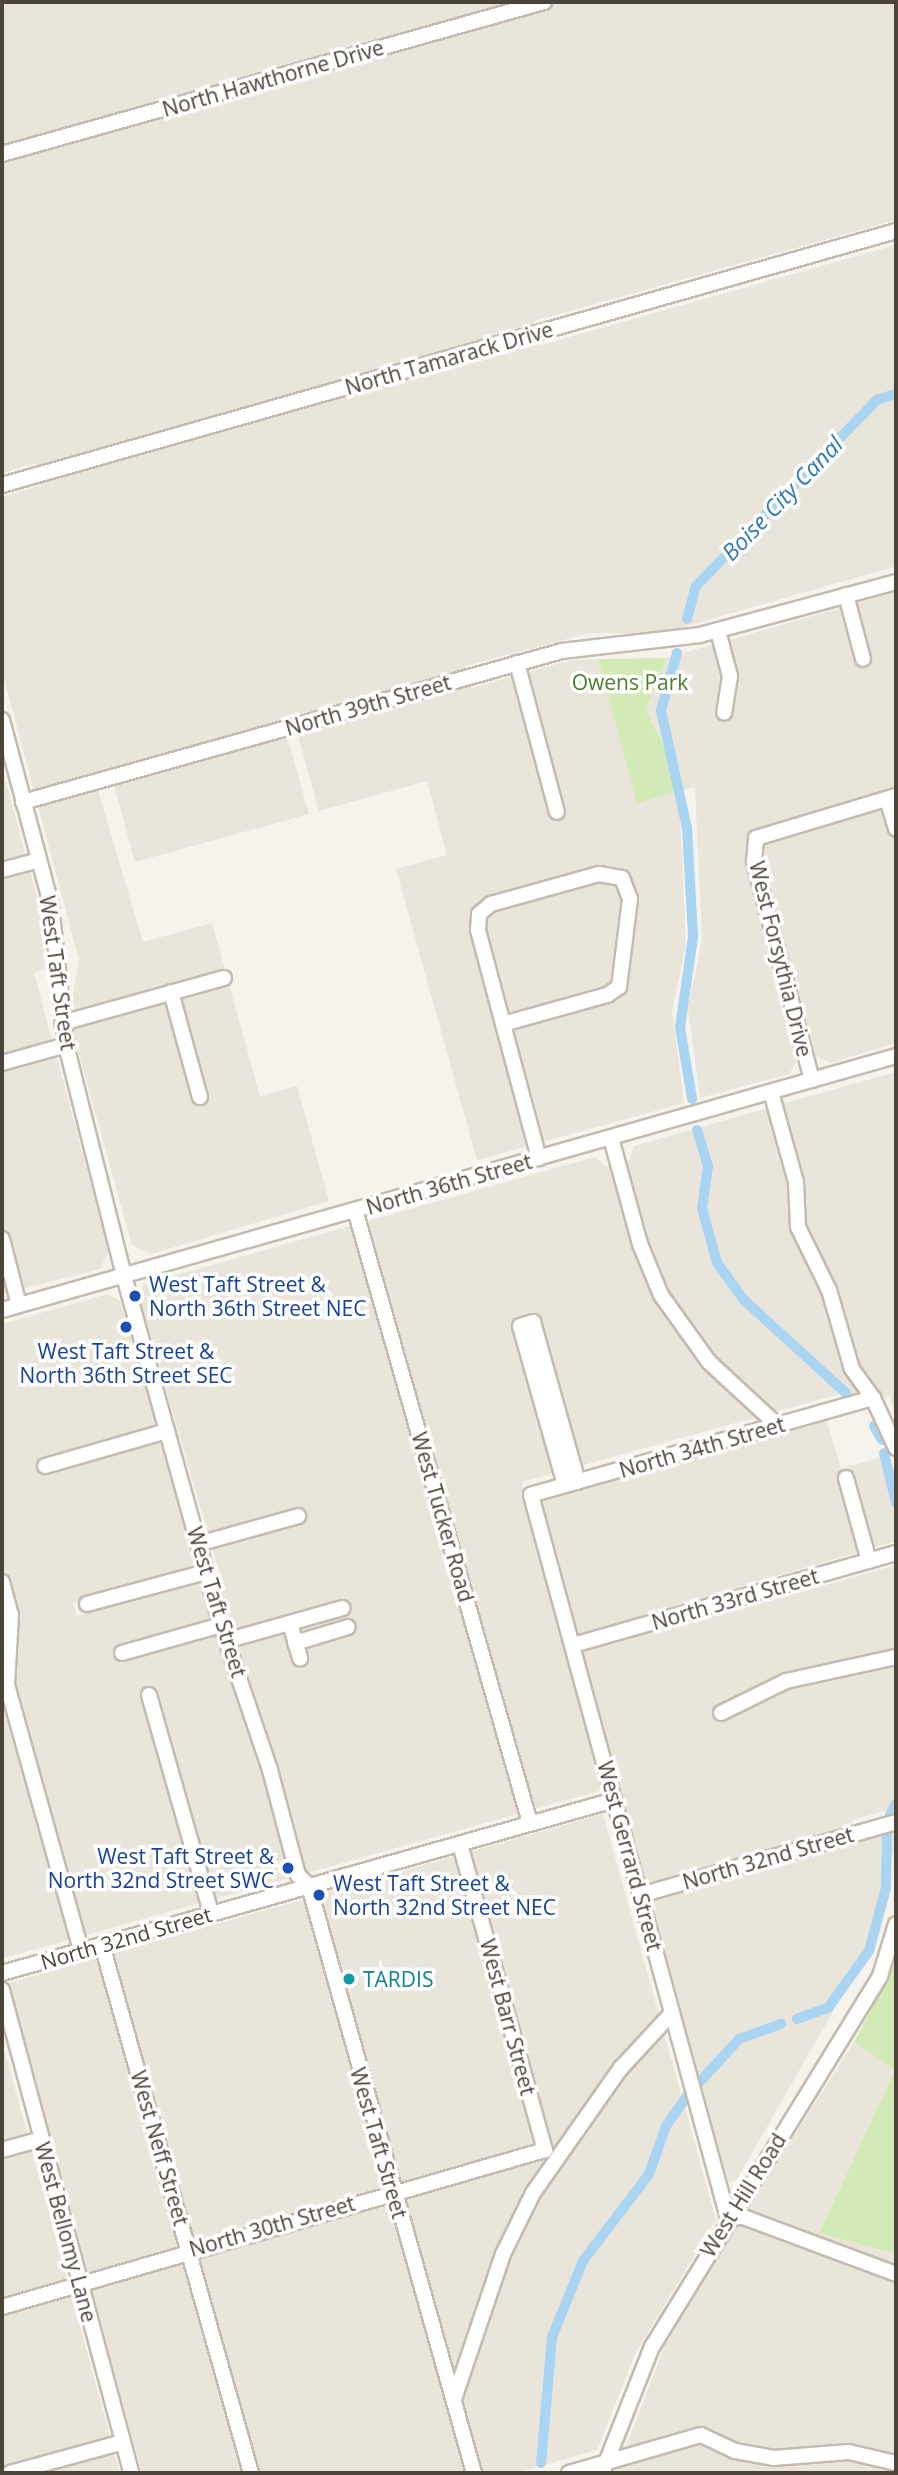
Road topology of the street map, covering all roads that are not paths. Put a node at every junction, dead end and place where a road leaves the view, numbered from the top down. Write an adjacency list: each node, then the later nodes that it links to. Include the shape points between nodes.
1 (544, 2): 2 (street, North Hawthorne Drive)
2 (2, 154)
3 (896, 231): 4 (street, North Tamarack Drive)
4 (2, 485)
5 (896, 582): 6 (street, North 39th Street)
6 (846, 595): 7 (street, North 39th Street); 8 (street)
7 (718, 631): 9 (street, North 39th Street, via 571,649); 10 (street, via 730,676)
8 (863, 659)
9 (517, 663): 13 (street, North 39th Street); 14 (street)
10 (724, 713)
11 (2, 720): 13 (street, West Taft Street)
12 (892, 798): 15 (street); 25 (street, West Forsythia Drive, via 756,838 754,862)
13 (23, 802): 16 (street, West Taft Street)
14 (557, 812)
15 (896, 830)
16 (39, 860): 17 (street); 20 (street, West Taft Street, via 58,947)
17 (2, 870)
18 (224, 978): 19 (street)
19 (171, 992): 20 (street); 27 (street)
20 (62, 1023): 22 (street, West Taft Street)
21 (503, 1024): 21 (street, via 478,930 479,914 491,904 599,874 622,878 630,899 619,987 607,996); 29 (street)
22 (66, 1045): 24 (street); 32 (street, West Taft Street)
23 (896, 1056): 25 (street, North 36th Street)
24 (2, 1063)
25 (812, 1080): 26 (street, North 36th Street)
26 (771, 1092): 28 (street, North 36th Street); 35 (street, via 796,1182 798,1227 829,1290 852,1369)
27 (200, 1097)
28 (611, 1138): 29 (street, North 36th Street); 36 (street, via 640,1244 661,1296 709,1362)
29 (539, 1158): 30 (street, North 36th Street)
30 (355, 1210): 32 (street, North 36th Street); 64 (street, West Tucker Road)
31 (2, 1239): 33 (street)
32 (124, 1276): 33 (street, North 36th Street); 37 (street, West Taft Street)
33 (19, 1306): 34 (street, North 36th Street)
34 (2, 1310)
35 (873, 1398): 36 (street, North 34th Street); 38 (street)
36 (777, 1425): 41 (street, North 34th Street)
37 (167, 1431): 39 (street); 44 (street, West Taft Street)
38 (896, 1448)
39 (45, 1466)
40 (846, 1478): 46 (street)
41 (571, 1484): 41 (street, via 533,1322 520,1326); 42 (street, North 34th Street)
42 (531, 1495): 56 (street, West Gerrard Street)
43 (298, 1516): 44 (street)
44 (198, 1544): 47 (street, West Taft Street)
45 (896, 1553): 46 (street, North 33rd Street)
46 (869, 1561): 56 (street, North 33rd Street)
47 (206, 1572): 49 (street); 52 (street, West Taft Street)
48 (2, 1582): 71 (street, via 11,1615 7,1685)
49 (87, 1604)
50 (343, 1608): 51 (street)
51 (290, 1623): 54 (street); 55 (street)
52 (221, 1625): 54 (street, West Taft Street); 57 (street)
53 (348, 1627): 55 (street)
54 (229, 1640): 66 (street, West Taft Street, via 298,1875)
55 (296, 1643): 59 (street)
56 (573, 1645): 62 (street, West Gerrard Street)
57 (122, 1653)
58 (896, 1657): 61 (street, via 819,1670)
59 (300, 1659)
60 (149, 1695): 68 (street)
61 (721, 1713)
62 (614, 1800): 64 (street, North 32nd Street); 67 (street, West Gerrard Street)
63 (896, 1822): 67 (street, North 32nd Street)
64 (530, 1824): 65 (street, North 32nd Street)
65 (460, 1843): 66 (street, North 32nd Street); 77 (street, West Barr Street)
66 (309, 1886): 68 (street, North 32nd Street); 78 (street, West Taft Street)
67 (640, 1895): 74 (street, West Gerrard Street)
68 (211, 1913): 70 (street, North 32nd Street)
69 (896, 1924): 79 (street, West Hill Road, via 880,1976)
70 (102, 1945): 71 (street, North 32nd Street); 80 (street, West Neff Street)
71 (81, 1950): 72 (street, North 32nd Street)
72 (2, 1974)
73 (2, 1990): 75 (street, West Bellomy Lane)
74 (672, 2013): 77 (street); 79 (street, West Gerrard Street)
75 (42, 2139): 76 (street); 82 (street, West Bellomy Lane)
76 (2, 2150)
77 (551, 2154): 78 (street, North 30th Street); 84 (street, via 503,2254)
78 (392, 2192): 80 (street, North 30th Street); 84 (street, West Taft Street)
79 (728, 2218): 81 (street, via 743,2217); 87 (street, West Hill Road, via 652,2347)
80 (190, 2250): 82 (street, North 30th Street); 90 (street, West Neff Street)
81 (896, 2274)
82 (80, 2284): 83 (street, North 30th Street); 85 (street, West Bellomy Lane)
83 (2, 2306)
84 (454, 2400): 91 (street, West Taft Street)
85 (123, 2442): 88 (street); 89 (street, West Bellomy Lane)
86 (896, 2463): 87 (street, via 849,2452 773,2458 735,2451 701,2435)
87 (604, 2468): 92 (street)
88 (10, 2473)
89 (131, 2473)
90 (251, 2473)
91 (474, 2473)
92 (569, 2473)

